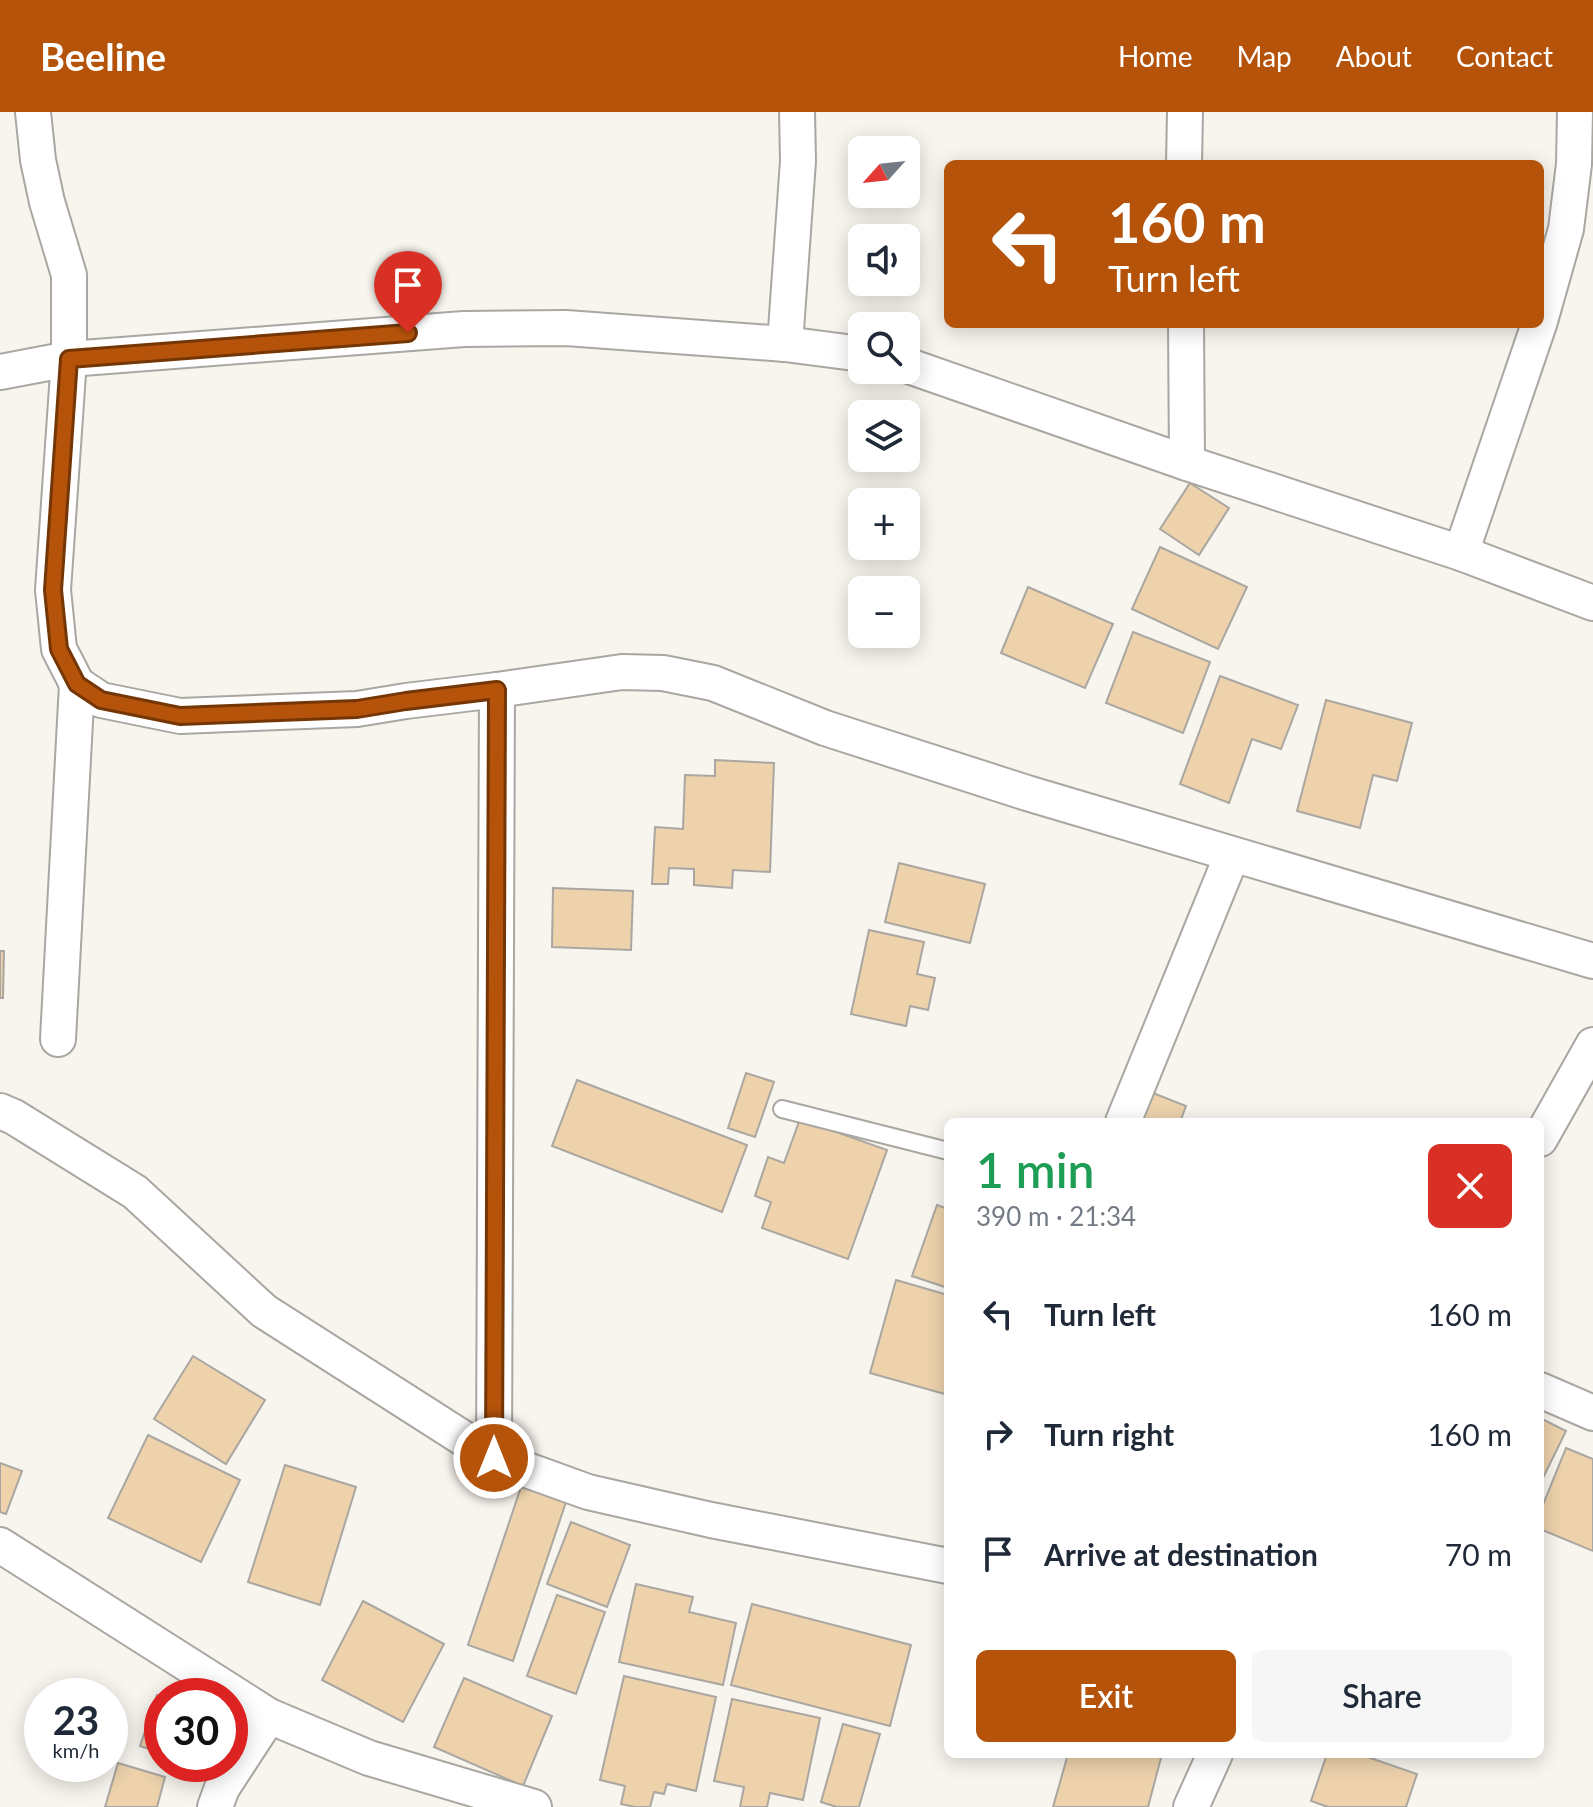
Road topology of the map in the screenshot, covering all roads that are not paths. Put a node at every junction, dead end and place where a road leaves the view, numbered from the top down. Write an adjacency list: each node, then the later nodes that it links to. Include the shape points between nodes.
1 (33, 112): 12 (street, via 47,202 69,275)
2 (797, 112): 10 (street)
3 (1185, 112): 5 (street)
4 (1575, 112): 6 (street)
5 (1184, 160)
6 (1584, 168): 7 (street)
7 (1544, 308)
8 (1186, 328): 15 (street)
9 (1538, 328): 16 (street)
10 (785, 344): 11 (street); 12 (street, via 566,328 464,329)
11 (848, 352)
12 (69, 359): 14 (street); 18 (street, via 53,590 59,649)
13 (920, 370): 15 (street)
14 (0, 372)
15 (1187, 463): 16 (street)
16 (1461, 553): 17 (street)
17 (1593, 603)
18 (77, 684): 19 (street, via 101,700 180,716 357,709); 22 (street)
19 (497, 690): 20 (street, via 622,672 713,683 825,728); 31 (street)
20 (1232, 855): 21 (street); 26 (street)
21 (1593, 961)
22 (58, 1039)
23 (1593, 1045): 27 (street)
24 (782, 1109): 28 (lane)
25 (0, 1111): 31 (street, via 135,1192 264,1311)
26 (1125, 1118)
27 (1544, 1132)
28 (944, 1150)
29 (1544, 1392): 30 (street)
30 (1593, 1413)
31 (494, 1458): 33 (street, via 588,1492 711,1520)
32 (0, 1545): 34 (street)
33 (944, 1560)
34 (269, 1716): 36 (street); 37 (street, via 369,1758)
35 (1213, 1758): 38 (street)
36 (215, 1807)
37 (534, 1807)
38 (1191, 1807)

